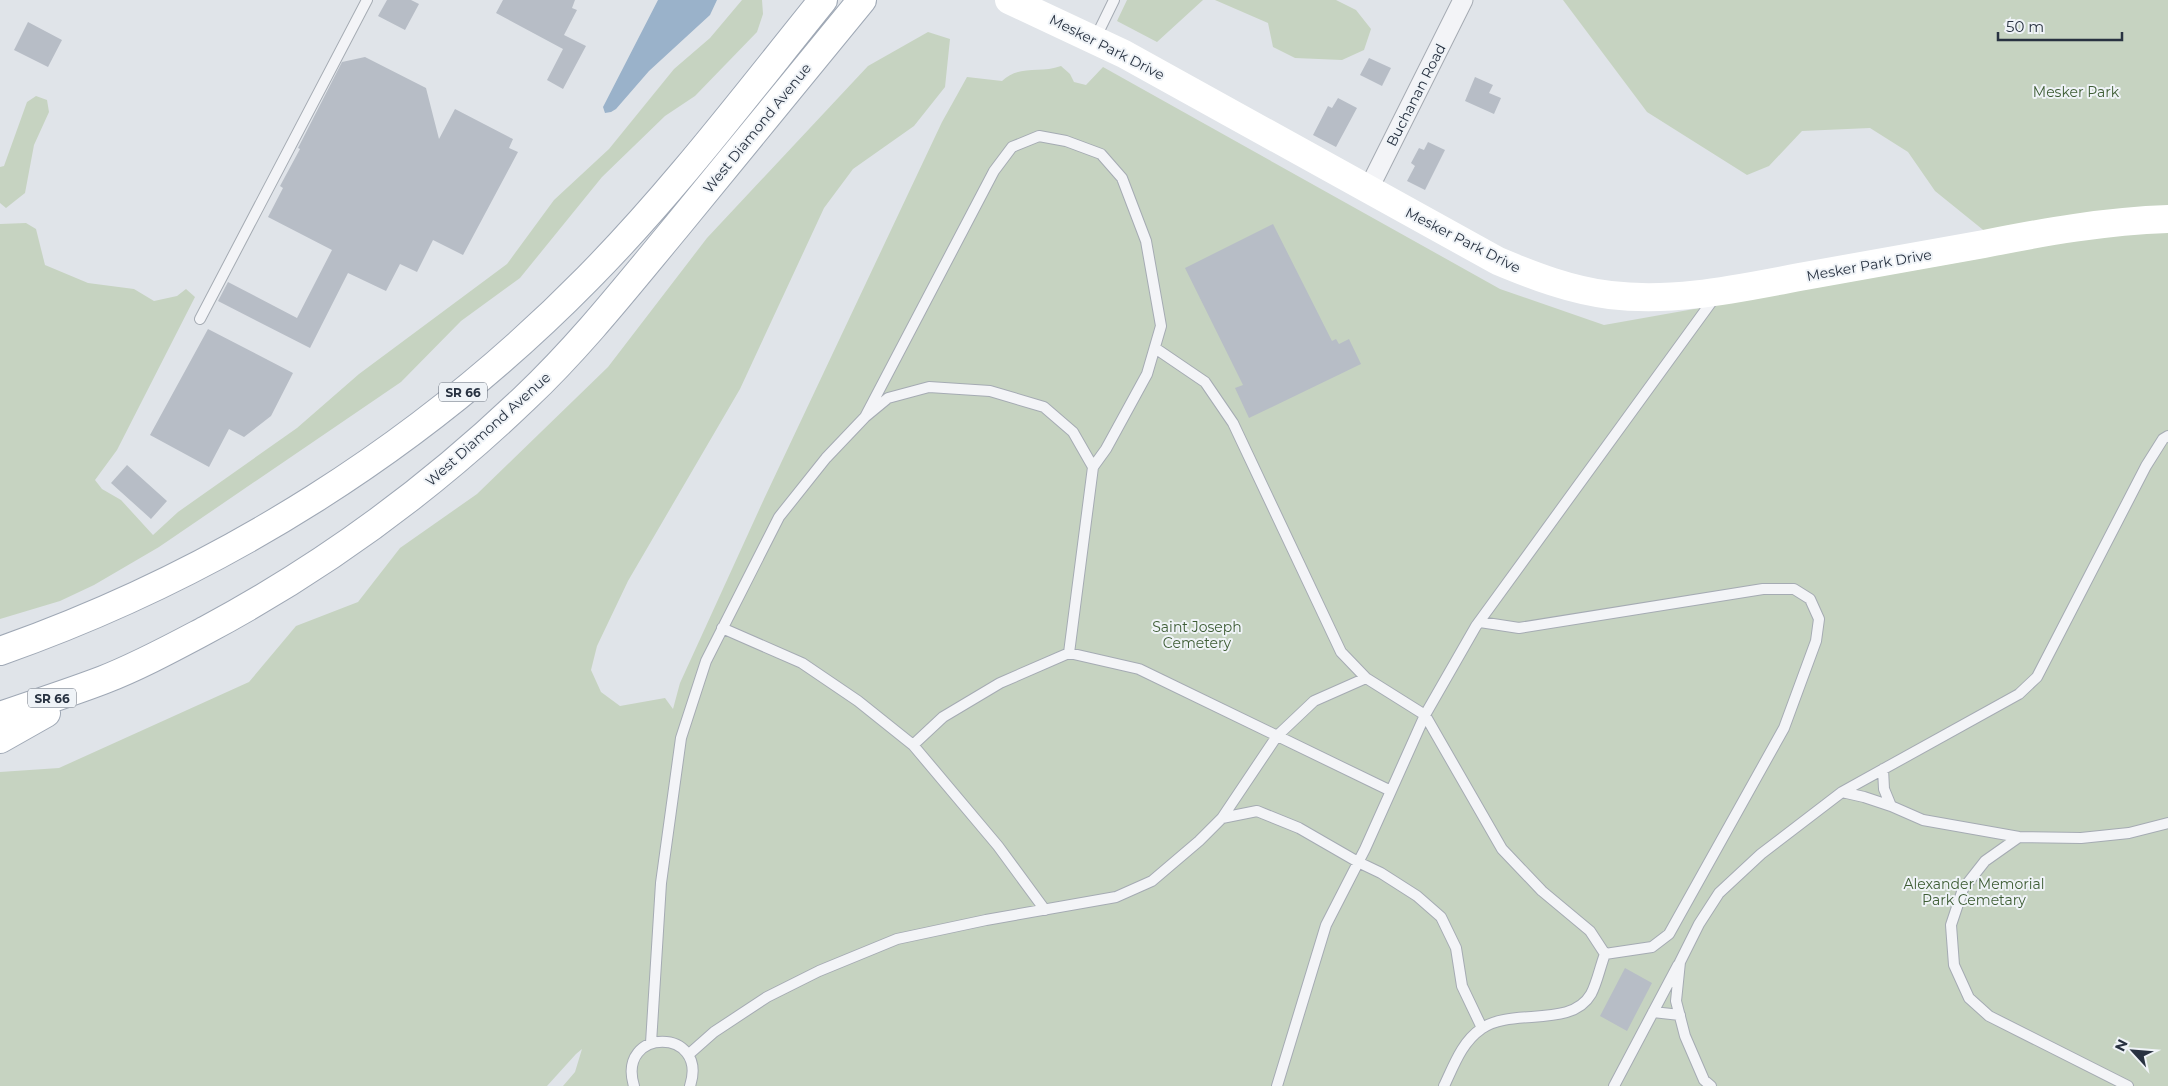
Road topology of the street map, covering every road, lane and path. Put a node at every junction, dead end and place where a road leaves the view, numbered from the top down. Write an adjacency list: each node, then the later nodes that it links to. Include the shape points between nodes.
1 (367, 0): 11 (lane)
2 (823, 0): 18 (main road, SR 66, via 640,223 560,306 451,402 315,499 218,556 125,602)
3 (862, 0): 21 (main road, West Diamond Avenue / SR 66, via 611,306 526,398 467,452 374,524 286,584 157,656)
4 (1009, 0): 7 (main road, Mesker Park Drive)
5 (1114, 0): 7 (lane)
6 (1463, 0): 8 (street, Buchanan Road)
7 (1095, 40): 8 (main road, Mesker Park Drive)
8 (1368, 190): 10 (main road, Mesker Park Drive, via 1498,261 1560,285 1631,297)
9 (2168, 219): 10 (main road, Mesker Park Drive, via 2019,237)
10 (1718, 292): 16 (lane)
11 (200, 319)
12 (1155, 348): 13 (lane, via 1161,326 1146,241 1122,178 1101,154 1066,141 1039,136 1012,147 994,171); 15 (lane, via 1147,374); 20 (lane, via 1205,382 1233,423 1340,652)
13 (865, 417): 15 (lane, via 888,398 929,386 990,391 1044,407 1073,432); 17 (lane, via 826,458 779,518)
14 (2168, 436): 27 (lane, via 2146,466 2037,677 2019,694)
15 (1093, 467): 19 (lane)
16 (1480, 622): 22 (lane); 36 (lane, via 1519,628 1763,588 1794,589 1810,600 1819,619 1816,641 1784,728 1669,934 1652,947)
17 (722, 628): 26 (lane, via 802,662); 41 (lane, via 706,661 681,738 661,883)
18 (0, 652)
19 (1069, 653): 24 (lane, via 1139,669); 26 (lane, via 1000,683 943,717)
20 (1366, 678): 22 (lane); 24 (lane, via 1314,701)
21 (104, 680): 23 (main road, West Diamond Avenue / SR 66); 25 (main road)
22 (1425, 715): 28 (lane); 36 (lane, via 1502,849 1542,891 1590,931)
23 (0, 716)
24 (1277, 736): 28 (lane); 31 (lane)
25 (0, 739)
26 (913, 745): 35 (lane, via 998,846)
27 (1883, 769): 29 (lane); 30 (lane, via 1884,789)
28 (1391, 791): 34 (lane)
29 (1842, 792): 30 (lane); 37 (lane, via 1761,854 1719,893)
30 (1890, 806): 33 (lane, via 1922,820)
31 (1222, 818): 34 (lane, via 1257,811 1299,828); 35 (lane, via 1152,881 1116,897)
32 (2168, 823): 33 (lane, via 2129,833 2081,838)
33 (2019, 837): 49 (lane, via 1984,861 1963,889 1951,925 1954,965 1969,998 1989,1016)
34 (1358, 862): 40 (lane, via 1417,896 1442,917 1456,948 1462,986); 45 (lane, via 1326,926)
35 (1045, 910): 42 (lane, via 896,939 819,971 768,997 714,1032)
36 (1604, 954): 40 (lane, via 1591,995 1576,1010 1510,1019)
37 (1680, 962): 38 (lane); 39 (lane, via 1676,1001)
38 (1653, 1012): 39 (lane); 47 (lane)
39 (1680, 1015): 48 (lane, via 1685,1036 1704,1080)
40 (1482, 1028): 46 (lane, via 1463,1046)
41 (651, 1043): 42 (lane, via 661,1040 672,1042); 43 (lane, via 641,1048 635,1057 631,1071)
42 (688, 1055): 44 (lane, via 693,1065)
43 (634, 1086)
44 (690, 1086)
45 (1277, 1086)
46 (1444, 1086)
47 (1614, 1086)
48 (1711, 1086)
49 (2128, 1086)

